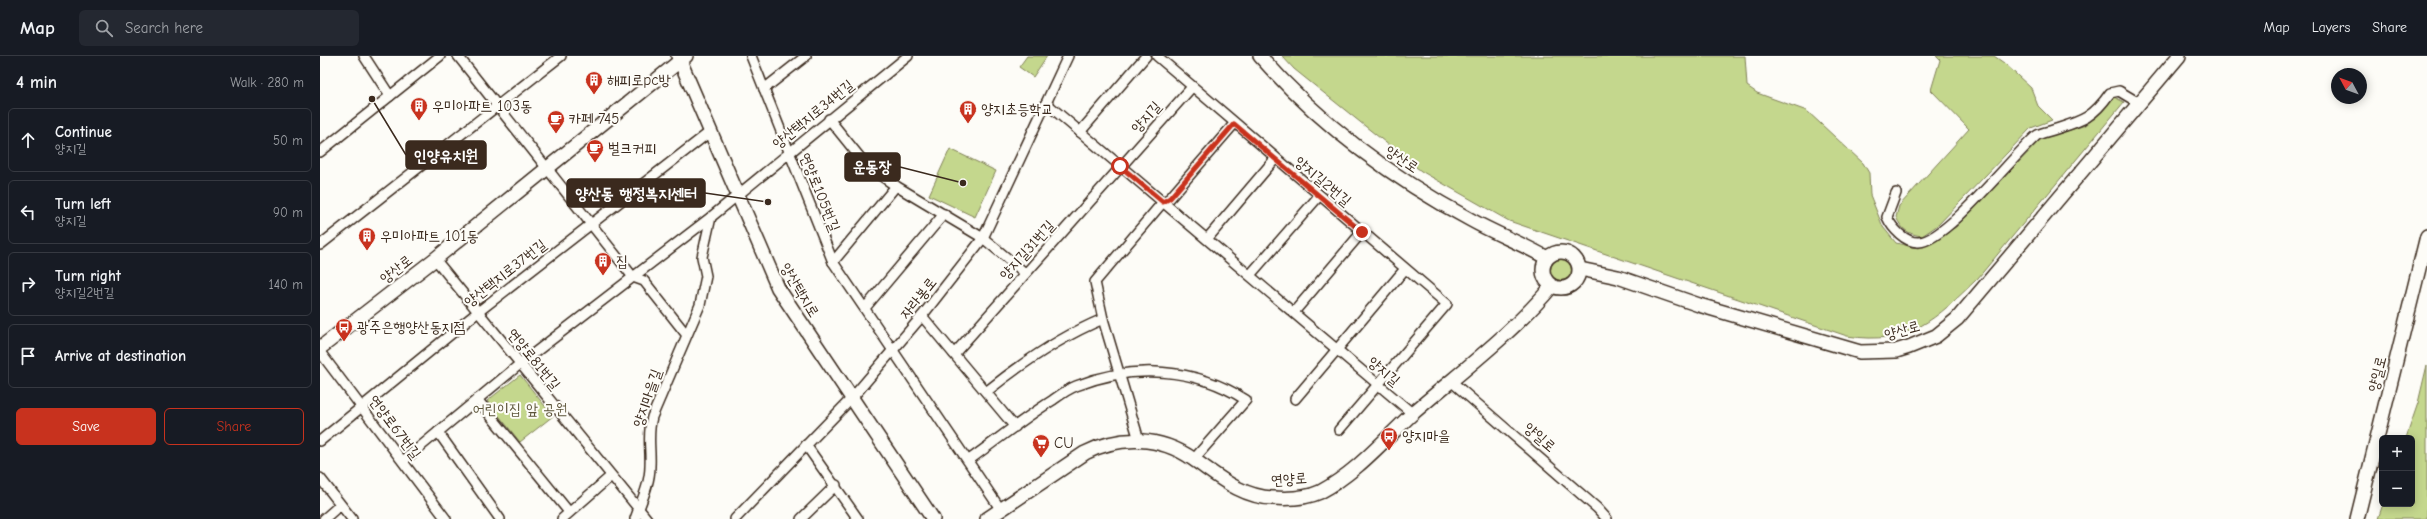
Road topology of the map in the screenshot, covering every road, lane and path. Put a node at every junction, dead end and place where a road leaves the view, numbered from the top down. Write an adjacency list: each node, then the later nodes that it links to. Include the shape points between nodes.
1 (364, 56): 16 (street)
2 (440, 56): 16 (street)
3 (458, 56): 19 (street)
4 (561, 56): 19 (street)
5 (751, 56): 15 (street, 연양로105번길)
6 (806, 56): 15 (street)
7 (908, 56): 20 (street, 양산택지로34번길)
8 (1068, 56): 17 (street, 자라봉로)
9 (1146, 56): 23 (street)
10 (1157, 56): 14 (street, 양지길2번길)
11 (1260, 56): 42 (street, 양산로, via 1336,130 1404,181 1472,221)
12 (2179, 56): 18 (street, 양산로)
13 (681, 58): 22 (street, 양산택지로); 28 (street, 양산로)
14 (1192, 86): 21 (street, 양지길2번길); 27 (street, 양지길)
15 (764, 89): 25 (street, 연양로105번길)
16 (390, 96): 24 (street)
17 (1046, 103): 23 (street, 양지길); 39 (street, 자라봉로)
18 (2139, 103): 31 (street, via 2119,91 2110,94 2086,119 2037,135 1940,233 1919,242 1906,238 1892,226 1887,217); 46 (street, 양산로, via 1957,318 1936,336 1909,347 1874,353 1838,347 1618,277)
19 (498, 107): 28 (street); 41 (street)
20 (830, 119): 25 (street, 양산택지로34번길); 29 (street, via 867,166)
21 (1234, 124): 26 (street, 양지길2번길); 33 (street, via 1170,198)
22 (711, 131): 30 (street, 양산택지로); 36 (street, 양산택지로37번길)
23 (1080, 132): 27 (street, 양지길)
24 (320, 152)
25 (789, 152): 30 (street, 양산택지로34번길); 44 (street, 연양로105번길)
26 (1276, 159): 32 (street, 양지길2번길); 40 (street)
27 (1120, 166): 33 (street, 양지길); 47 (street, 양지길31번길)
28 (546, 168): 36 (street); 43 (street, 양산로)
29 (896, 186): 34 (street); 44 (street, 연양로105번길)
30 (737, 194): 35 (street, 양산택지로34번길); 67 (street, 양산택지로, via 782,295)
31 (1896, 194)
32 (1319, 196): 37 (street, 양지길2번길); 48 (street)
33 (1163, 202): 40 (street, 양지길); 55 (street, via 1095,282)
34 (944, 214): 39 (street); 51 (street)
35 (711, 217): 49 (street, 양산택지로34번길); 56 (street, 양지마을길, via 702,257 706,276 704,290)
36 (591, 224): 49 (street); 52 (street, 양산택지로37번길)
37 (1362, 232): 45 (street, 양지길2번길); 53 (street)
38 (2427, 236): 101 (street, 양일로)
39 (983, 238): 47 (street); 54 (street, 자라봉로)
40 (1207, 239): 48 (street, 양지길)
41 (320, 245)
42 (1548, 258): 46 (street, via 1558,252 1569,253 1576,258); 50 (street, via 1543,266 1543,273)
43 (435, 259): 52 (street, 연양로81번길); 57 (street, 양산로)
44 (833, 262): 51 (street, 연양로105번길)
45 (1406, 268): 58 (street); 65 (street, 양지길2번길, via 1447,304)
46 (1580, 269): 50 (street, via 1579,276 1572,285 1560,288)
47 (1025, 273): 61 (street, 양지길31번길)
48 (1250, 276): 53 (street, 양지길)
49 (633, 277): 56 (street, via 644,281); 62 (street, 양산택지로34번길)
50 (1552, 286): 64 (street, 연양로, via 1535,307)
51 (865, 308): 59 (street, 연양로105번길)
52 (478, 312): 62 (street, 연양로81번길); 70 (street, 양산택지로37번길)
53 (1294, 312): 58 (street, 양지길)
54 (922, 316): 59 (street, 자라봉로); 61 (street)
55 (1103, 319): 63 (street); 66 (street, via 1079,329 1044,350)
56 (686, 334): 85 (street, 양지마을길, via 650,425 648,481)
57 (320, 348)
58 (1337, 349): 65 (street, 양지길); 68 (street)
59 (892, 351): 67 (street, 자라봉로); 79 (street, 연양로105번길)
60 (320, 352): 70 (street, 연양로67번길)
61 (954, 354): 66 (street)
62 (520, 364): 69 (street, 양산택지로34번길); 81 (street, 연양로81번길)
63 (1121, 374): 72 (street, via 1076,386); 75 (street); 78 (street, via 1135,371 1182,374 1224,387 1246,400)
64 (1451, 381): 71 (street, 연양로); 100 (street, 양일로)
65 (1378, 384): 71 (street, 양지길); 73 (street)
66 (986, 392): 72 (street)
67 (852, 398): 77 (street, 자라봉로); 98 (street, 양산택지로)
68 (1295, 398)
69 (477, 399): 74 (street, 양산택지로34번길); 87 (street)
70 (362, 407): 76 (street, 양산택지로37번길); 80 (street, 연양로67번길)
71 (1413, 414): 78 (street, 연양로, via 1358,466 1335,483 1307,496 1272,498 1249,494 1233,487)
72 (1015, 426): 79 (street)
73 (1340, 430)
74 (438, 432): 80 (street, 양산택지로34번길); 91 (street)
75 (1139, 440): 78 (street, 연양로, via 1164,445); 86 (street, 연양로, via 1115,441 1096,447)
76 (320, 441)
77 (806, 445): 83 (street); 95 (street, 자라봉로)
78 (1194, 459)
79 (969, 460): 86 (street, 연양로105번길)
80 (403, 461): 90 (street, 연양로67번길)
81 (612, 476): 85 (street, 연양로81번길); 87 (street)
82 (320, 478): 84 (street)
83 (836, 485): 96 (street); 97 (street)
84 (340, 505): 88 (street); 89 (street)
85 (638, 509): 93 (street, 양지마을길); 94 (street, 연양로81번길)
86 (1001, 510): 99 (street, 연양로)
87 (569, 512): 92 (street)
88 (324, 519)
89 (352, 519)
90 (446, 519)
91 (500, 519)
92 (562, 519)
93 (635, 519)
94 (647, 519)
95 (735, 519)
96 (801, 519)
97 (858, 519)
98 (933, 519)
99 (987, 519)
100 (1607, 519)
101 (2357, 519)

